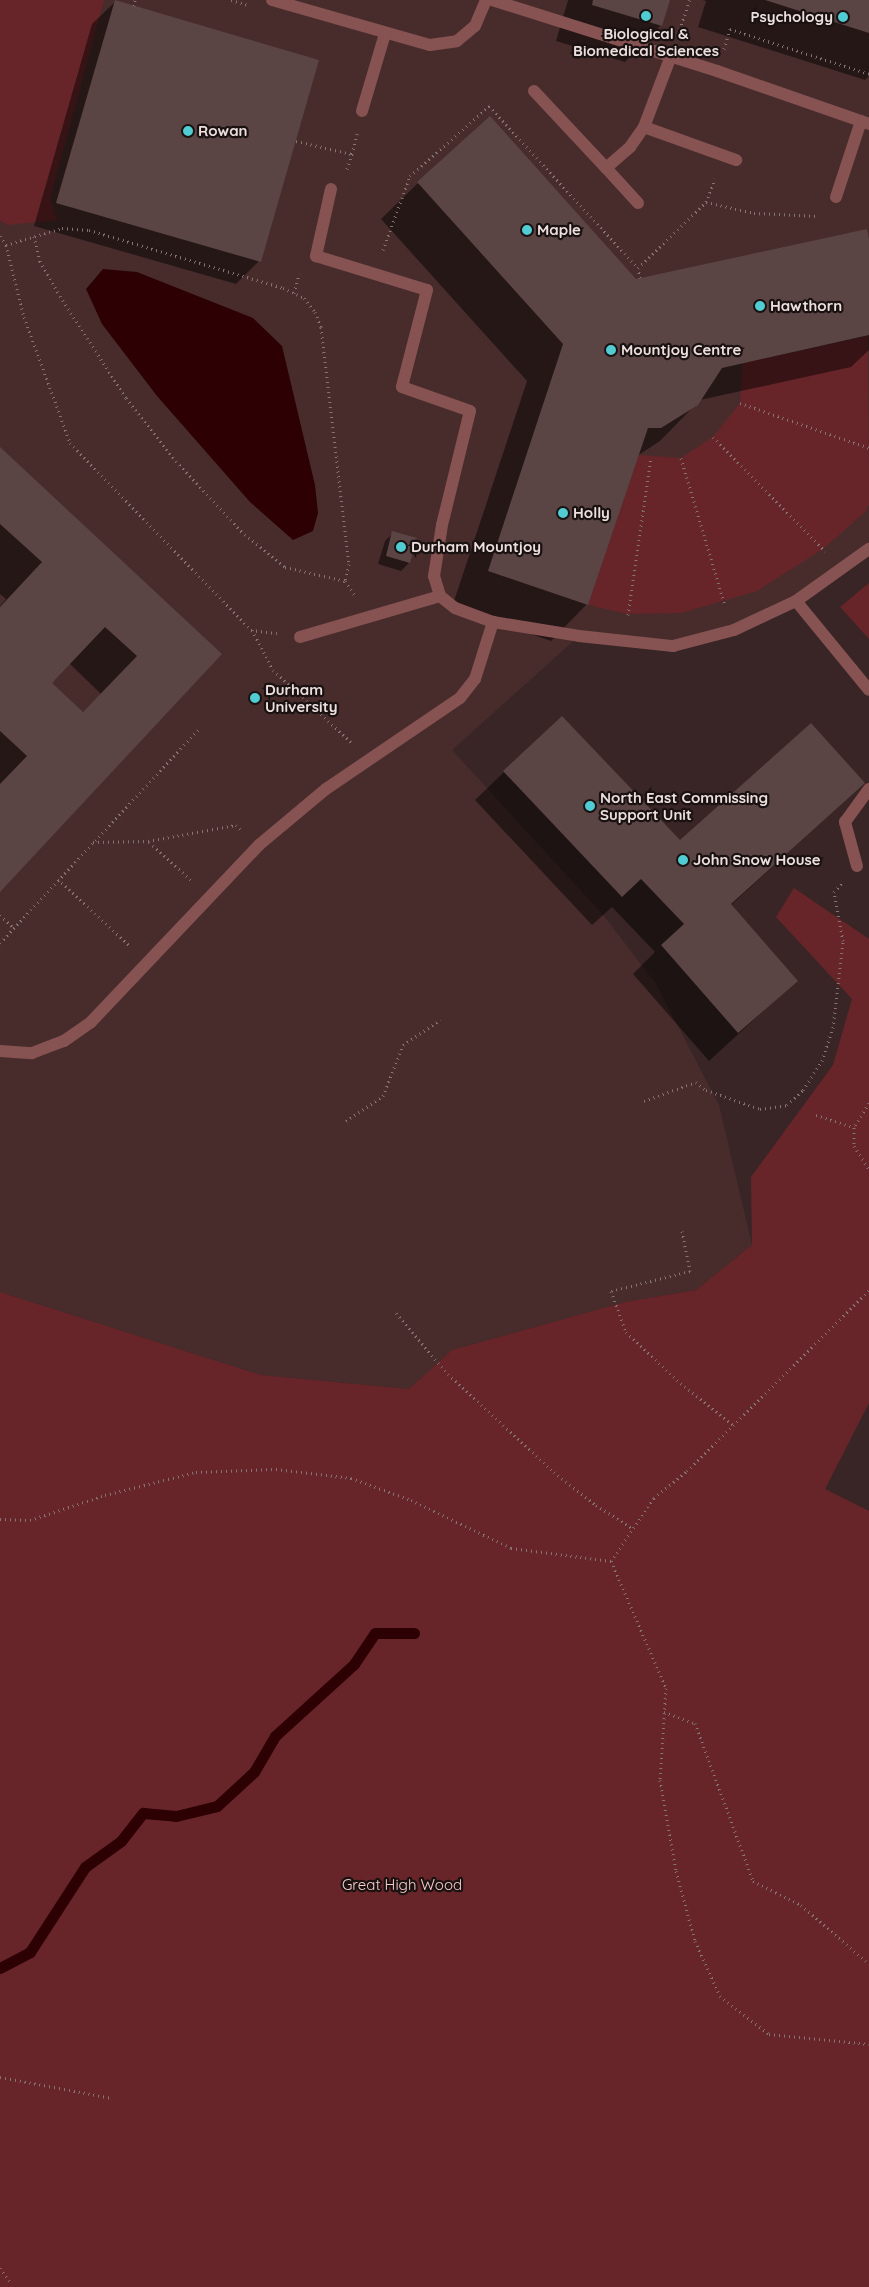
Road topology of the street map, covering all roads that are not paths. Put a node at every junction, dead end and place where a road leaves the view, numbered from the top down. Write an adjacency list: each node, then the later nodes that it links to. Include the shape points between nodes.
1 (272, 0): 4 (lane)
2 (486, 0): 4 (lane, via 475,26 457,41 430,44)
3 (492, 0): 5 (lane)
4 (385, 34): 7 (lane)
5 (671, 56): 8 (lane); 9 (lane)
6 (534, 91): 11 (lane)
7 (362, 111)
8 (865, 122): 13 (lane)
9 (644, 127): 10 (lane); 11 (lane, via 630,147)
10 (736, 160)
11 (606, 168): 14 (lane)
12 (331, 189): 16 (lane, via 316,256 427,290 402,387 470,411 436,556 434,576)
13 (836, 197)
14 (638, 203)
15 (869, 549): 17 (lane)
16 (440, 596): 18 (lane, via 455,608); 19 (lane)
17 (796, 601): 18 (lane, via 734,630 673,646 629,643); 20 (lane)
18 (493, 622): 23 (lane, via 475,679 460,698 326,789 258,845 91,1022 64,1041 32,1054)
19 (300, 637)
20 (869, 690)
21 (869, 789): 22 (lane, via 845,822)
22 (857, 866)
23 (0, 1051)

